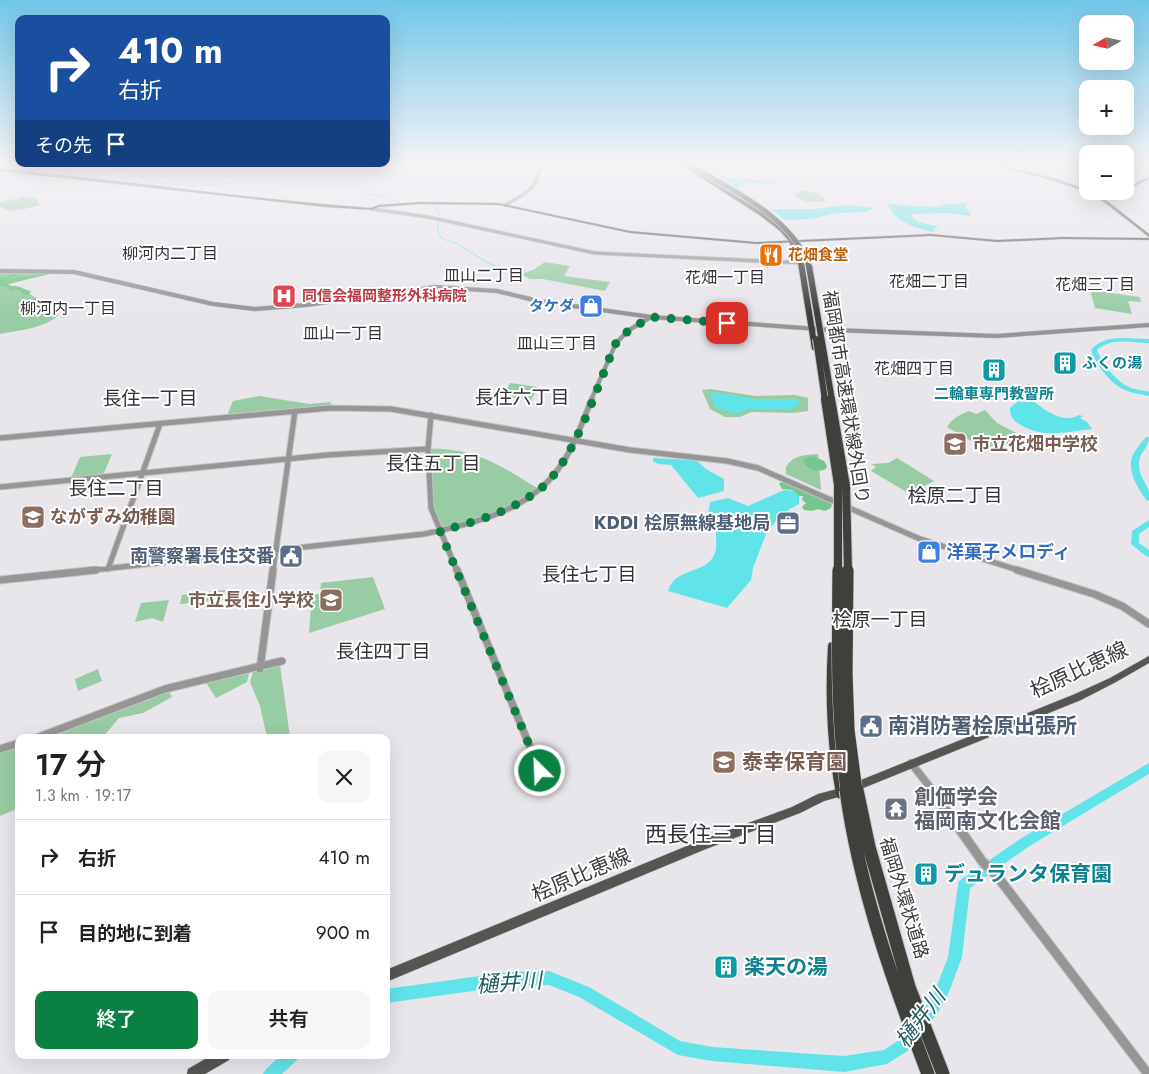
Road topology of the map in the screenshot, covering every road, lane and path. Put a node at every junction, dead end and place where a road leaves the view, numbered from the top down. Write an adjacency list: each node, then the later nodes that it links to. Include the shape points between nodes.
1 (411, 213): 9 (street, via 595,253)
2 (545, 213): 8 (main road, via 654,235 756,243)
3 (760, 213): 8 (highway, 福岡外環状道路)
4 (760, 213): 45 (highway, bridge, via 774,222 796,246 804,265 838,485 838,709 844,777 874,913 896,987)
5 (765, 213): 42 (highway, 福岡都市高速環状線外回り, bridge, via 778,221 801,246 809,266 846,486 847,673 855,778 869,848)
6 (1119, 213): 7 (main road)
7 (1149, 237): 8 (main road, via 997,241 941,235)
8 (795, 242): 9 (highway, 福岡外環状道路)
9 (804, 263): 13 (highway, 福岡外環状道路)
10 (0, 271): 11 (street, via 74,272 243,308 298,306 435,287 497,291 544,302)
11 (651, 317): 13 (street); 19 (street, via 629,330 616,343)
12 (1149, 325): 13 (street, via 996,336)
13 (816, 329): 17 (highway, 福岡外環状道路)
14 (295, 412): 15 (street, via 377,407); 16 (street); 21 (street)
15 (431, 415): 19 (street); 20 (street)
16 (160, 424): 18 (street); 22 (street)
17 (832, 429): 24 (highway, 福岡外環状道路); 25 (highway, 福岡外環状道路, via 845,474)
18 (0, 438)
19 (574, 441): 24 (street, via 728,461 758,468); 26 (street, via 554,475 538,490 495,514)
20 (428, 449): 21 (street); 26 (street, via 431,508)
21 (289, 459): 22 (street); 27 (street)
22 (142, 473): 23 (street); 28 (street)
23 (0, 487)
24 (836, 502): 25 (street); 40 (highway, 福岡外環状道路, via 831,681)
25 (849, 508): 30 (street, via 949,549 1094,594 1122,606); 39 (highway, 福岡外環状道路, via 847,662)
26 (440, 531): 27 (street); 38 (street)
27 (277, 550): 28 (street); 33 (street)
28 (108, 569): 29 (street)
29 (0, 580)
30 (1149, 624)
31 (1149, 659): 37 (main road, 桧原比恵線, via 1078,697)
32 (282, 661): 33 (street)
33 (260, 669): 34 (street, via 217,675 152,692)
34 (46, 734)
35 (15, 744): 36 (street)
36 (0, 749)
37 (911, 763): 39 (main road, 桧原比恵線); 46 (street, via 946,807 982,861)
38 (540, 771)
39 (857, 785): 40 (main road, 桧原比恵線); 42 (highway, 福岡外環状道路, via 878,882)
40 (842, 792): 41 (main road, 桧原比恵線, via 703,845); 45 (highway, 福岡外環状道路, via 854,856 880,951 909,1032)
41 (390, 974)
42 (911, 988): 45 (highway, bridge); 45 (highway, 福岡外環状道路, bridge, via 930,1036)
43 (217, 1059): 44 (main road)
44 (193, 1074)
45 (937, 1074)
46 (1148, 1074)

